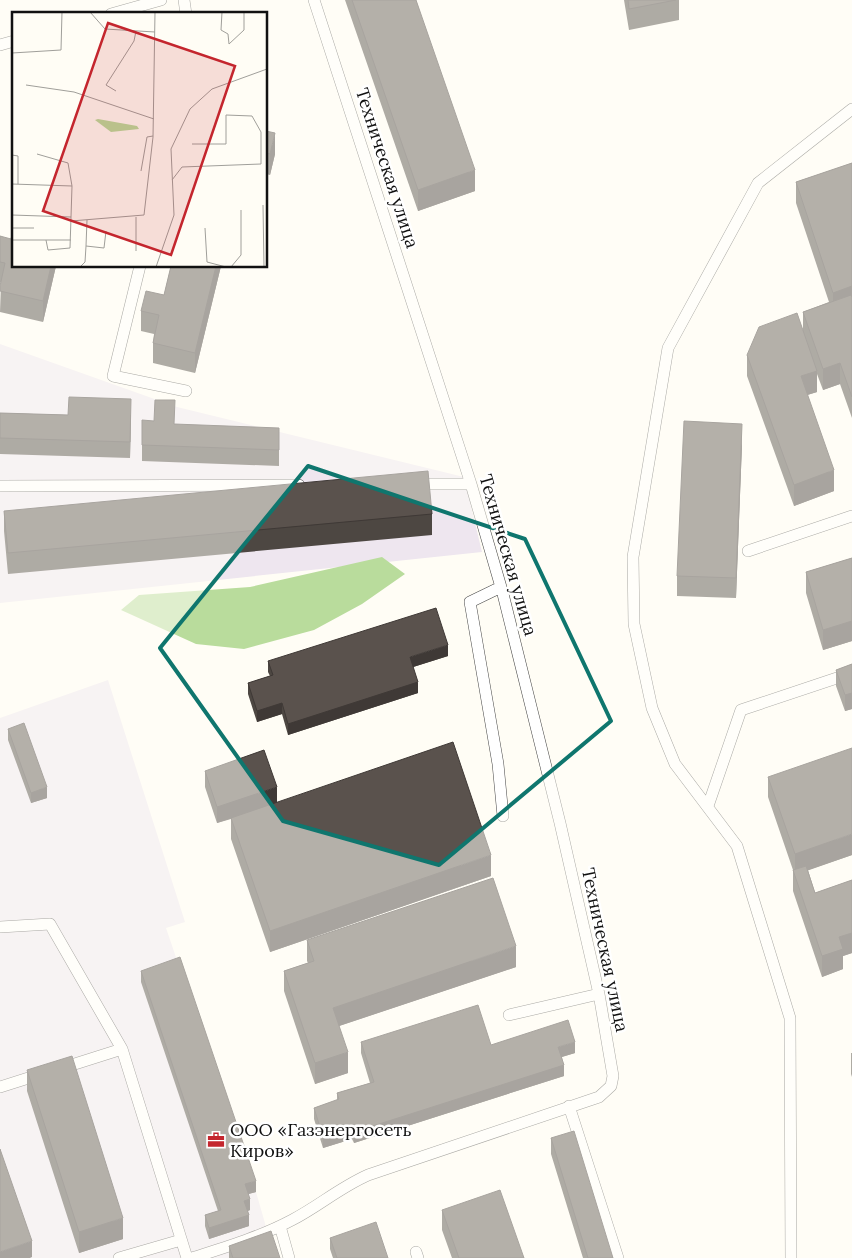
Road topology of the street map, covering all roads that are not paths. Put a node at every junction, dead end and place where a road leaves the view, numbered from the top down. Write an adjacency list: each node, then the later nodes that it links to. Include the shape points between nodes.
1 (161, 0): 3 (lane)
2 (314, 0): 9 (lane, Техническая улица)
3 (118, 12)
4 (852, 109): 15 (lane, via 758,183 668,348 633,558 634,624 652,708 675,764)
5 (140, 268): 6 (lane, via 113,376)
6 (186, 391)
7 (314, 484): 10 (lane)
8 (402, 484): 9 (lane)
9 (471, 484): 13 (lane, Техническая улица)
10 (0, 486)
11 (852, 516): 12 (lane)
12 (748, 551)
13 (501, 587): 16 (lane, via 470,602 498,764); 18 (lane, Техническая улица)
14 (852, 672): 15 (lane, via 741,710)
15 (708, 806): 30 (lane, via 737,846 790,1018)
16 (503, 816)
17 (0, 927): 20 (lane, via 50,924)
18 (599, 994): 19 (lane); 22 (lane, Техническая улица, via 612,1067 611,1086 599,1097)
19 (509, 1015)
20 (122, 1049): 21 (lane); 24 (lane)
21 (0, 1087)
22 (569, 1106): 23 (lane, via 368,1175); 29 (lane)
23 (280, 1226): 27 (lane); 28 (lane)
24 (181, 1240): 25 (lane); 26 (lane)
25 (119, 1258)
26 (187, 1258)
27 (192, 1258)
28 (289, 1258)
29 (618, 1258)
30 (791, 1258)

